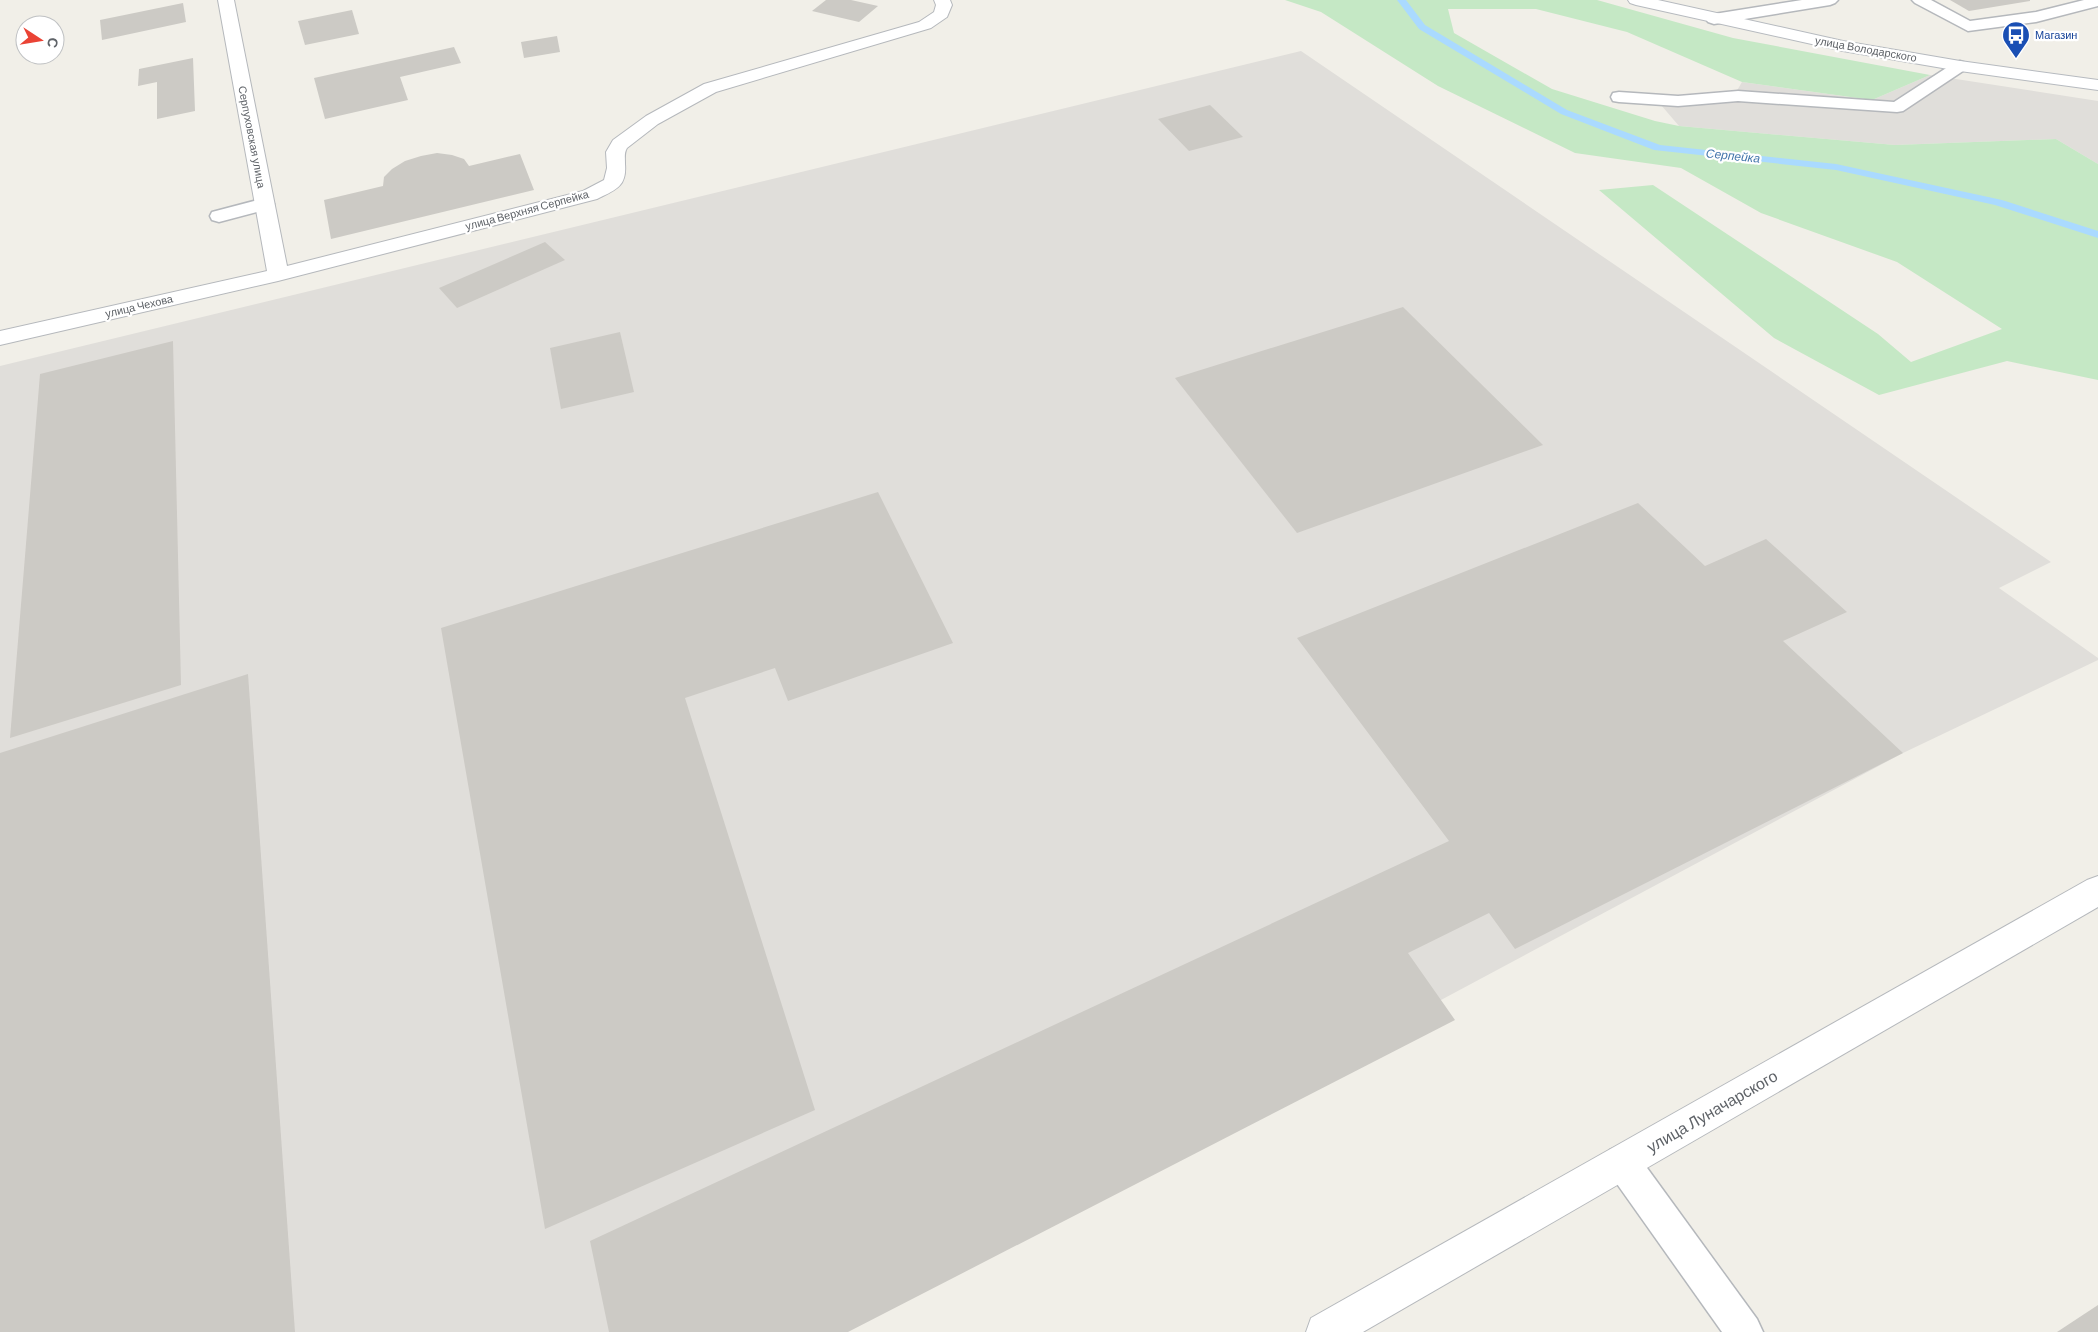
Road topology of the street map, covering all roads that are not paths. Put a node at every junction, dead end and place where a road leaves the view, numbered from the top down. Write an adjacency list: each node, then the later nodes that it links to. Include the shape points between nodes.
1 (226, 0): 11 (street, Серпуховская улица)
2 (942, 0): 13 (street, улица Верхняя Серпейка, via 941,14 925,25 710,88 652,120 620,144 615,152 613,182 590,194)
3 (1636, 0): 7 (street, улица Володарского)
4 (1830, 0): 7 (lane)
5 (1920, 0): 6 (lane, via 1968,26 2036,17)
6 (2098, 1)
7 (1714, 19): 8 (street, улица Володарского)
8 (1960, 66): 9 (street, улица Володарского); 10 (lane, via 1897,107 1738,96 1678,101)
9 (2098, 84)
10 (1619, 97)
11 (265, 204): 12 (lane); 13 (street, Серпуховская улица)
12 (219, 216)
13 (278, 275): 14 (street, улица Чехова)
14 (0, 338)
15 (2098, 890): 16 (street, улица Луначарского)
16 (1622, 1162): 17 (street, улица Луначарского); 18 (lane)
17 (1325, 1332)
18 (1744, 1332)

